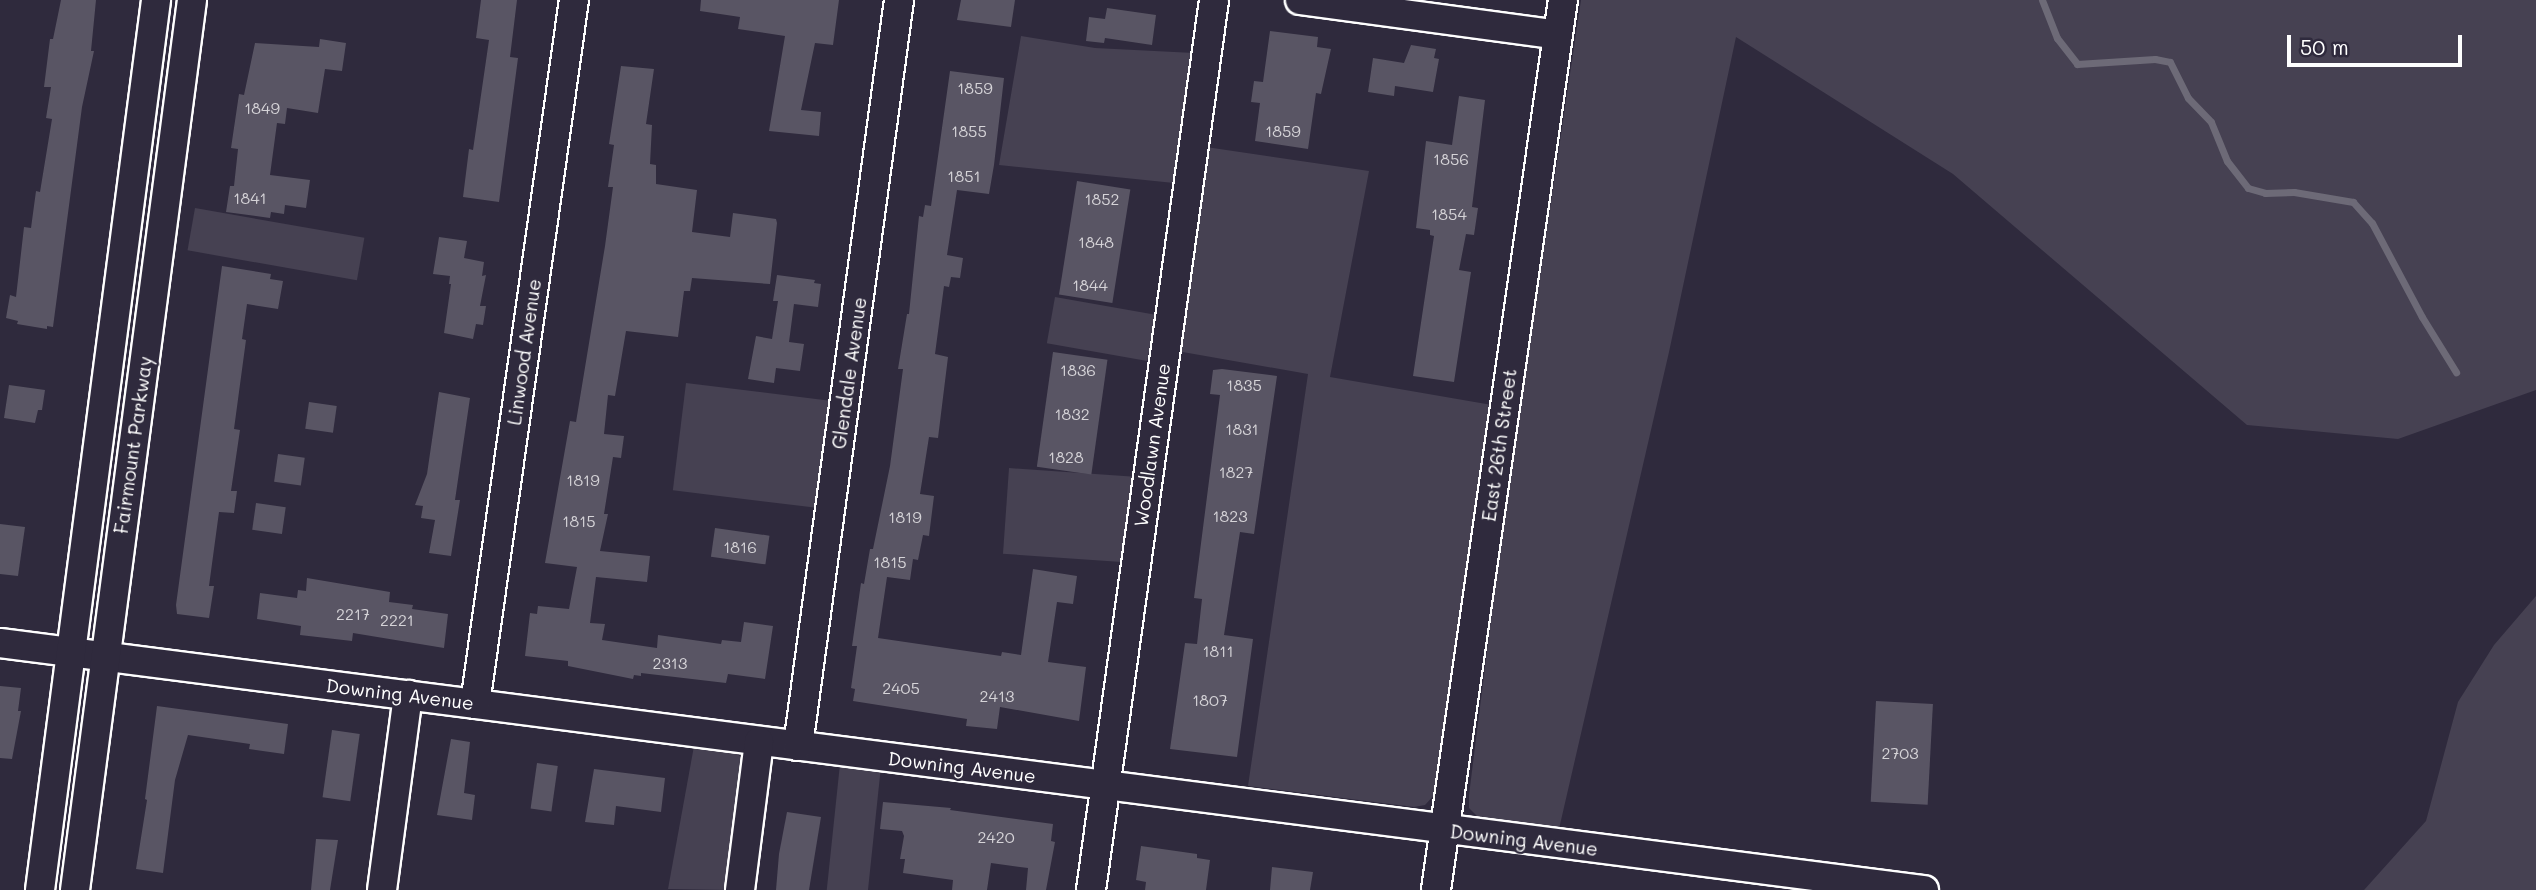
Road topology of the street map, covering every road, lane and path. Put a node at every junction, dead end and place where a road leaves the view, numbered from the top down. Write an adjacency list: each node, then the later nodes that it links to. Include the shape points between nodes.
1 (156, 0): 10 (street, Fairmount Parkway)
2 (192, 0): 11 (street, Fairmount Parkway)
3 (574, 0): 13 (street, Linwood Avenue)
4 (899, 0): 15 (street, Glendale Avenue)
5 (1214, 0): 16 (street, Woodlawn Avenue)
6 (1300, 0): 8 (street)
7 (1563, 0): 8 (street, East 26th Street)
8 (1558, 35): 17 (street, East 26th Street)
9 (0, 643): 10 (street, Downing Avenue)
10 (70, 652): 11 (street, Downing Avenue); 19 (street, Fairmount Parkway)
11 (105, 656): 12 (street, Downing Avenue); 20 (street, Fairmount Parkway)
12 (408, 695): 13 (street, Downing Avenue); 21 (street)
13 (475, 704): 14 (street, Downing Avenue)
14 (759, 741): 15 (street, Downing Avenue); 22 (street)
15 (798, 746): 16 (street, Downing Avenue)
16 (1105, 786): 17 (street, Downing Avenue); 23 (street, Woodlawn Avenue)
17 (1444, 830): 18 (street, Downing Avenue); 24 (street, East 26th Street)
18 (1793, 883): 25 (street, Downing Avenue)
19 (40, 890)
20 (75, 890)
21 (382, 890)
22 (740, 890)
23 (1091, 890)
24 (1436, 890)
25 (1924, 890)

